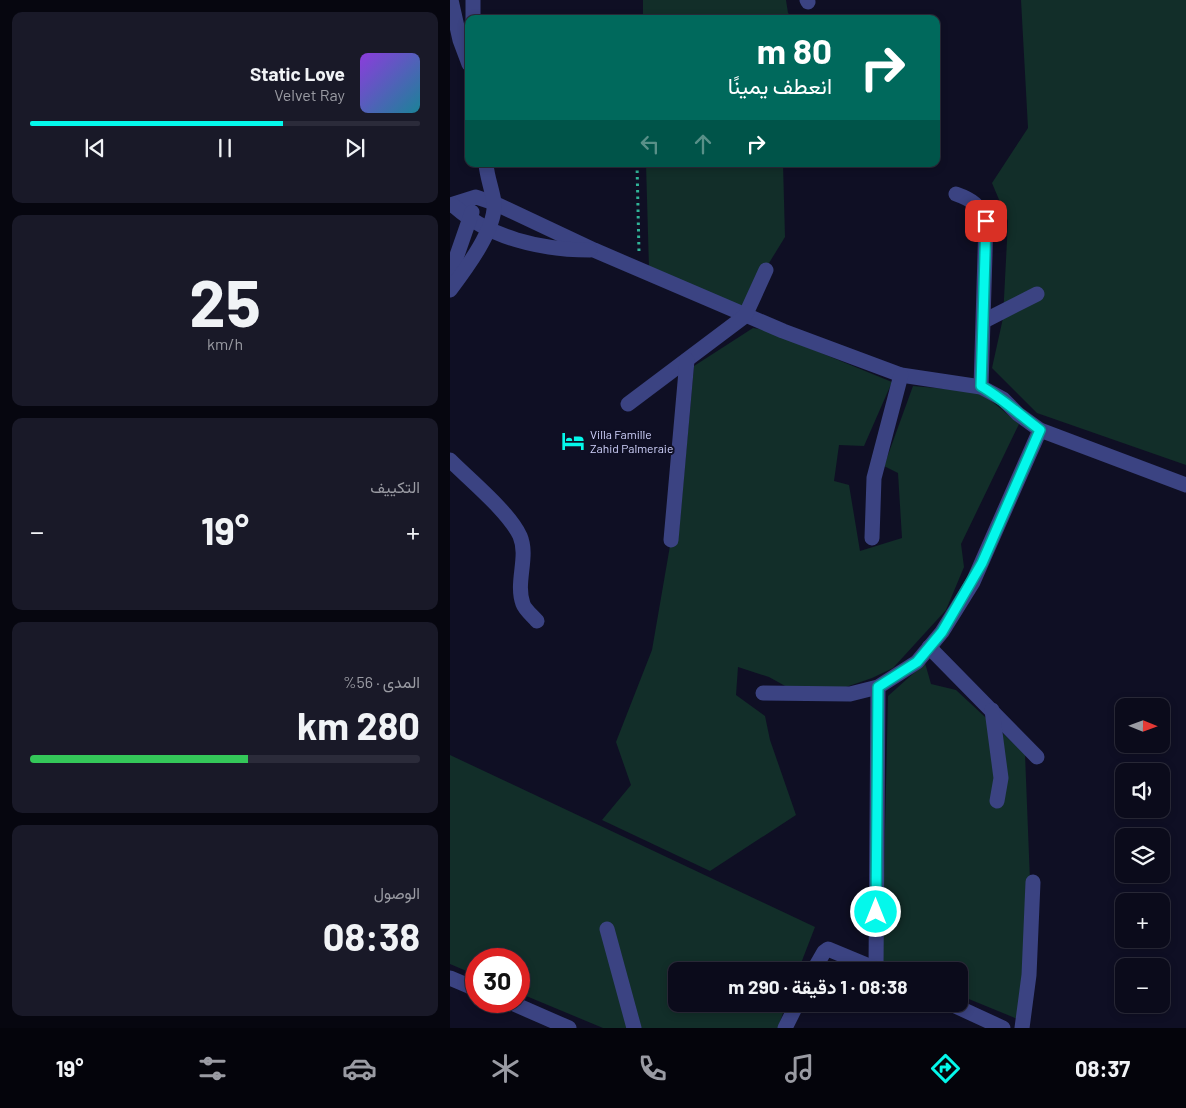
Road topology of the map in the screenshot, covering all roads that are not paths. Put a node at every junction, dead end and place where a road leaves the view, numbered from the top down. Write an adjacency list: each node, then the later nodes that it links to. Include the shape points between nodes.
1 (451, 0): 4 (street)
2 (473, 0): 3 (street)
3 (473, 15)
4 (465, 53)
5 (486, 167): 6 (street)
6 (487, 179): 8 (street); 9 (street)
7 (956, 194): 18 (street, via 974,200 986,221)
8 (476, 198): 9 (street); 10 (street); 11 (street)
9 (494, 203): 12 (street); 13 (street)
10 (452, 205): 11 (street)
11 (469, 219): 12 (street); 15 (street, via 455,261)
12 (488, 230): 13 (street, via 567,250); 15 (street)
13 (594, 250): 17 (street)
14 (766, 270): 17 (street)
15 (450, 290)
16 (1037, 294): 18 (street)
17 (745, 316): 19 (street); 20 (street)
18 (984, 321): 21 (street)
19 (687, 360): 22 (street); 27 (street)
20 (900, 375): 21 (street); 26 (street, via 874,478)
21 (981, 386): 23 (street, via 1003,399)
22 (628, 404)
23 (1040, 430): 25 (street); 29 (street, via 976,576)
24 (450, 460): 28 (street, via 510,520 521,537 520,591 523,606)
25 (1186, 485)
26 (872, 538)
27 (671, 540)
28 (537, 622)
29 (930, 647): 30 (street, via 917,662); 32 (street)
30 (878, 687): 31 (street, via 850,694); 39 (street)
31 (763, 694)
32 (992, 710): 33 (street); 34 (street, via 1001,778)
33 (1037, 757)
34 (997, 801)
35 (1033, 882): 49 (street, via 1029,975)
36 (607, 929): 46 (street)
37 (818, 962): 38 (street, via 828,949)
38 (859, 962)
39 (878, 962)
40 (450, 978): 41 (street)
41 (465, 984)
42 (530, 1011): 45 (street)
43 (793, 1012): 47 (street)
44 (968, 1012): 48 (street)
45 (569, 1028)
46 (634, 1028)
47 (785, 1028)
48 (1003, 1028)
49 (1022, 1028)

